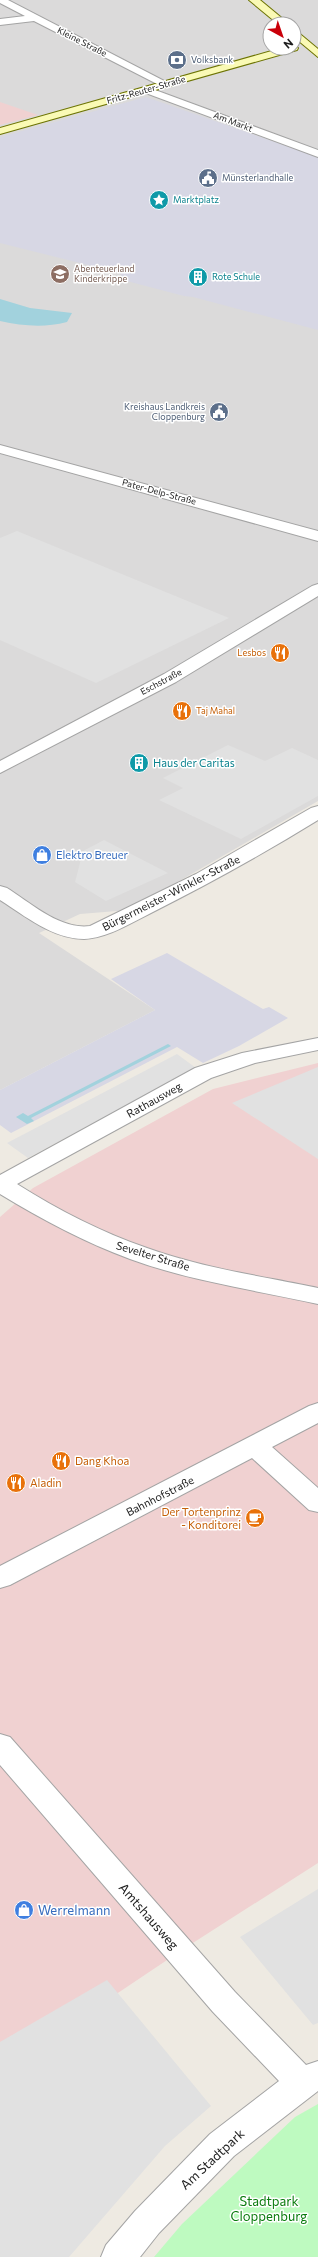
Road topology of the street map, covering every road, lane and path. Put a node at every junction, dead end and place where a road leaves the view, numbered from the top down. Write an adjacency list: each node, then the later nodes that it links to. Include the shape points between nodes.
1 (0, 0): 4 (street, Kleine Straße)
2 (254, 0): 3 (street)
3 (274, 16)
4 (34, 18): 5 (street); 12 (street, Kleine Straße)
5 (0, 22)
6 (318, 40): 8 (street, Fritz-Reuter-Straße)
7 (302, 41): 8 (street)
8 (305, 44): 9 (street, Fritz-Reuter-Straße); 10 (street)
9 (302, 45)
10 (318, 54)
11 (265, 56): 12 (street, Fritz-Reuter-Straße)
12 (165, 84): 13 (street, Fritz-Reuter-Straße)
13 (147, 90): 14 (street, Fritz-Reuter-Straße); 15 (street, Am Markt)
14 (0, 131)
15 (318, 154)
16 (0, 449): 17 (street, Pater-Delp-Straße)
17 (318, 536)
18 (318, 589): 19 (street, Eschstraße, via 297,604 170,678)
19 (0, 768)
20 (318, 812): 21 (street, Bürgermeister-Winkler-Straße, via 159,901 98,930 85,933 66,930)
21 (0, 892)
22 (318, 1044): 23 (street, Rathausweg, via 250,1058 203,1073)
23 (0, 1184): 24 (street, Sevelter Straße, via 56,1219 116,1245 187,1267)
24 (318, 1296)
25 (318, 1412): 26 (street, Bahnhofstraße)
26 (256, 1446): 27 (street); 28 (street, Bahnhofstraße)
27 (318, 1503)
28 (0, 1578)
29 (0, 1745): 30 (street, Amtshausweg, via 224,2002)
30 (310, 2079): 31 (street, Am Stadtpark, via 222,2145 147,2222)
31 (118, 2257)

